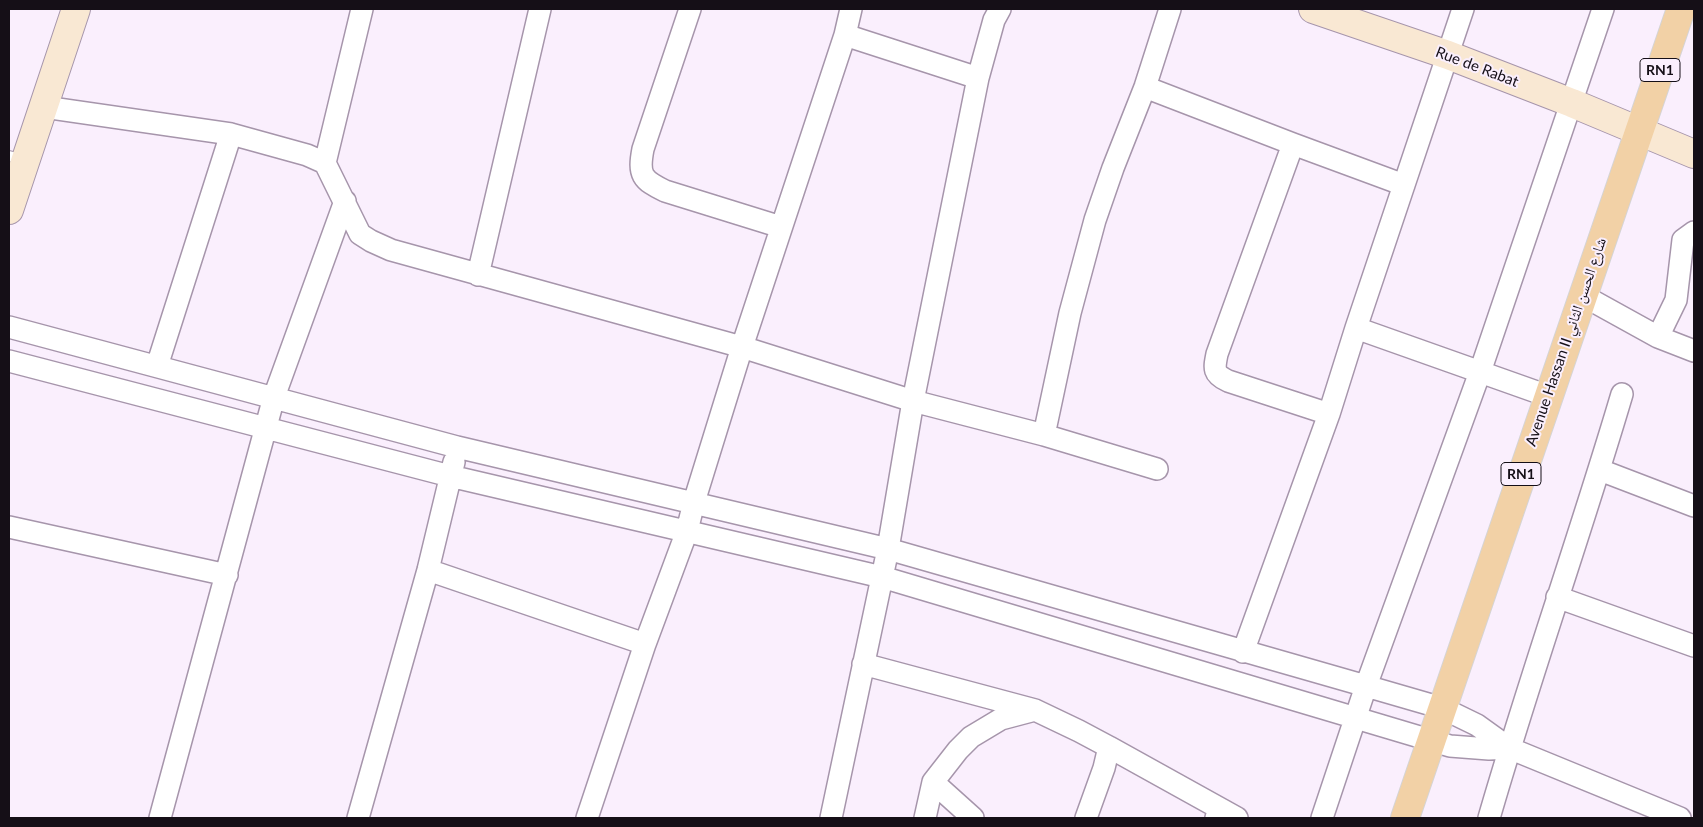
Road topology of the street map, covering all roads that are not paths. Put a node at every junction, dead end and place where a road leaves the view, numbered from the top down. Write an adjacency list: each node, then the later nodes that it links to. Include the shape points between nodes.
1 (76, 9): 17 (street)
2 (362, 9): 23 (street)
3 (540, 9): 29 (street)
4 (851, 9): 12 (street)
5 (1000, 9): 14 (street)
6 (1170, 9): 15 (street)
7 (1316, 9): 13 (street, Rue de Rabat)
8 (1463, 9): 13 (street)
9 (1603, 9): 16 (street)
10 (1681, 9): 18 (main road, Avenue Hassan II شارع الحسن الثاني / RN1)
11 (683, 10): 27 (street, via 642,149 642,173 649,183 665,191)
12 (844, 36): 14 (street); 27 (street)
13 (1448, 55): 16 (street, Rue de Rabat); 24 (street)
14 (978, 78): 42 (street)
15 (1144, 87): 20 (street); 45 (street, via 1093,229 1070,313)
16 (1572, 103): 18 (street, Rue de Rabat); 38 (street)
17 (44, 106): 19 (street); 22 (street)
18 (1639, 131): 21 (street, Rue de Rabat); 30 (main road, Avenue Hassan II شارع الحسن الثاني / RN1)
19 (231, 134): 23 (street); 37 (street)
20 (1293, 144): 24 (street); 43 (street, via 1217,354 1215,369 1217,375 1228,381)
21 (1694, 154)
22 (17, 158): 26 (street)
23 (325, 163): 25 (street)
24 (1404, 185): 32 (street)
25 (345, 201): 29 (street, via 356,228 371,241 391,250); 41 (street)
26 (9, 210)
27 (781, 227): 34 (street)
28 (1694, 232): 33 (street, via 1684,240 1676,300)
29 (478, 275): 34 (street)
30 (1582, 295): 33 (street); 40 (main road, Avenue Hassan II شارع الحسن الثاني / RN1)
31 (9, 327): 37 (street)
32 (1356, 328): 38 (street); 43 (street)
33 (1658, 337): 35 (street)
34 (742, 347): 42 (street); 50 (street)
35 (1694, 351)
36 (9, 361): 44 (street)
37 (157, 366): 41 (street)
38 (1480, 372): 40 (street); 63 (street)
39 (1622, 394): 48 (street)
40 (1548, 396): 64 (main road, Avenue Hassan II شارع الحسن الثاني / RN1)
41 (274, 397): 44 (street); 46 (street)
42 (913, 400): 45 (street); 54 (street)
43 (1329, 414): 61 (street)
44 (266, 428): 49 (street); 56 (street)
45 (1044, 436): 47 (street)
46 (457, 447): 49 (street); 50 (street)
47 (1157, 469)
48 (1600, 470): 51 (street); 58 (street)
49 (450, 476): 53 (street); 55 (street)
50 (694, 502): 53 (street); 54 (street)
51 (1694, 506)
52 (9, 527): 56 (street)
53 (687, 531): 57 (street); 59 (street)
54 (888, 549): 57 (street); 61 (street)
55 (428, 570): 59 (street); 73 (street)
56 (227, 575): 72 (street)
57 (882, 577): 62 (street); 66 (street)
58 (1557, 597): 60 (street); 69 (street)
59 (645, 644): 74 (street)
60 (1694, 646)
61 (1243, 652): 63 (street)
62 (863, 664): 65 (street); 75 (street)
63 (1366, 686): 64 (street); 66 (street)
64 (1442, 708): 67 (main road, Avenue Hassan II شارع الحسن الثاني / RN1); 69 (street, via 1477,725)
65 (1035, 710): 68 (street); 70 (street, via 1001,719 970,737)
66 (1356, 717): 67 (street); 79 (street)
67 (1431, 740): 69 (street, via 1469,749); 80 (main road, Avenue Hassan II شارع الحسن الثاني / RN1)
68 (1109, 747): 71 (street); 78 (street)
69 (1509, 748): 81 (street); 82 (street)
70 (933, 782): 76 (street); 77 (street)
71 (1224, 815)
72 (160, 818)
73 (358, 818)
74 (587, 818)
75 (831, 818)
76 (924, 818)
77 (973, 818)
78 (1086, 818)
79 (1322, 818)
80 (1405, 818)
81 (1488, 818)
82 (1680, 818)

